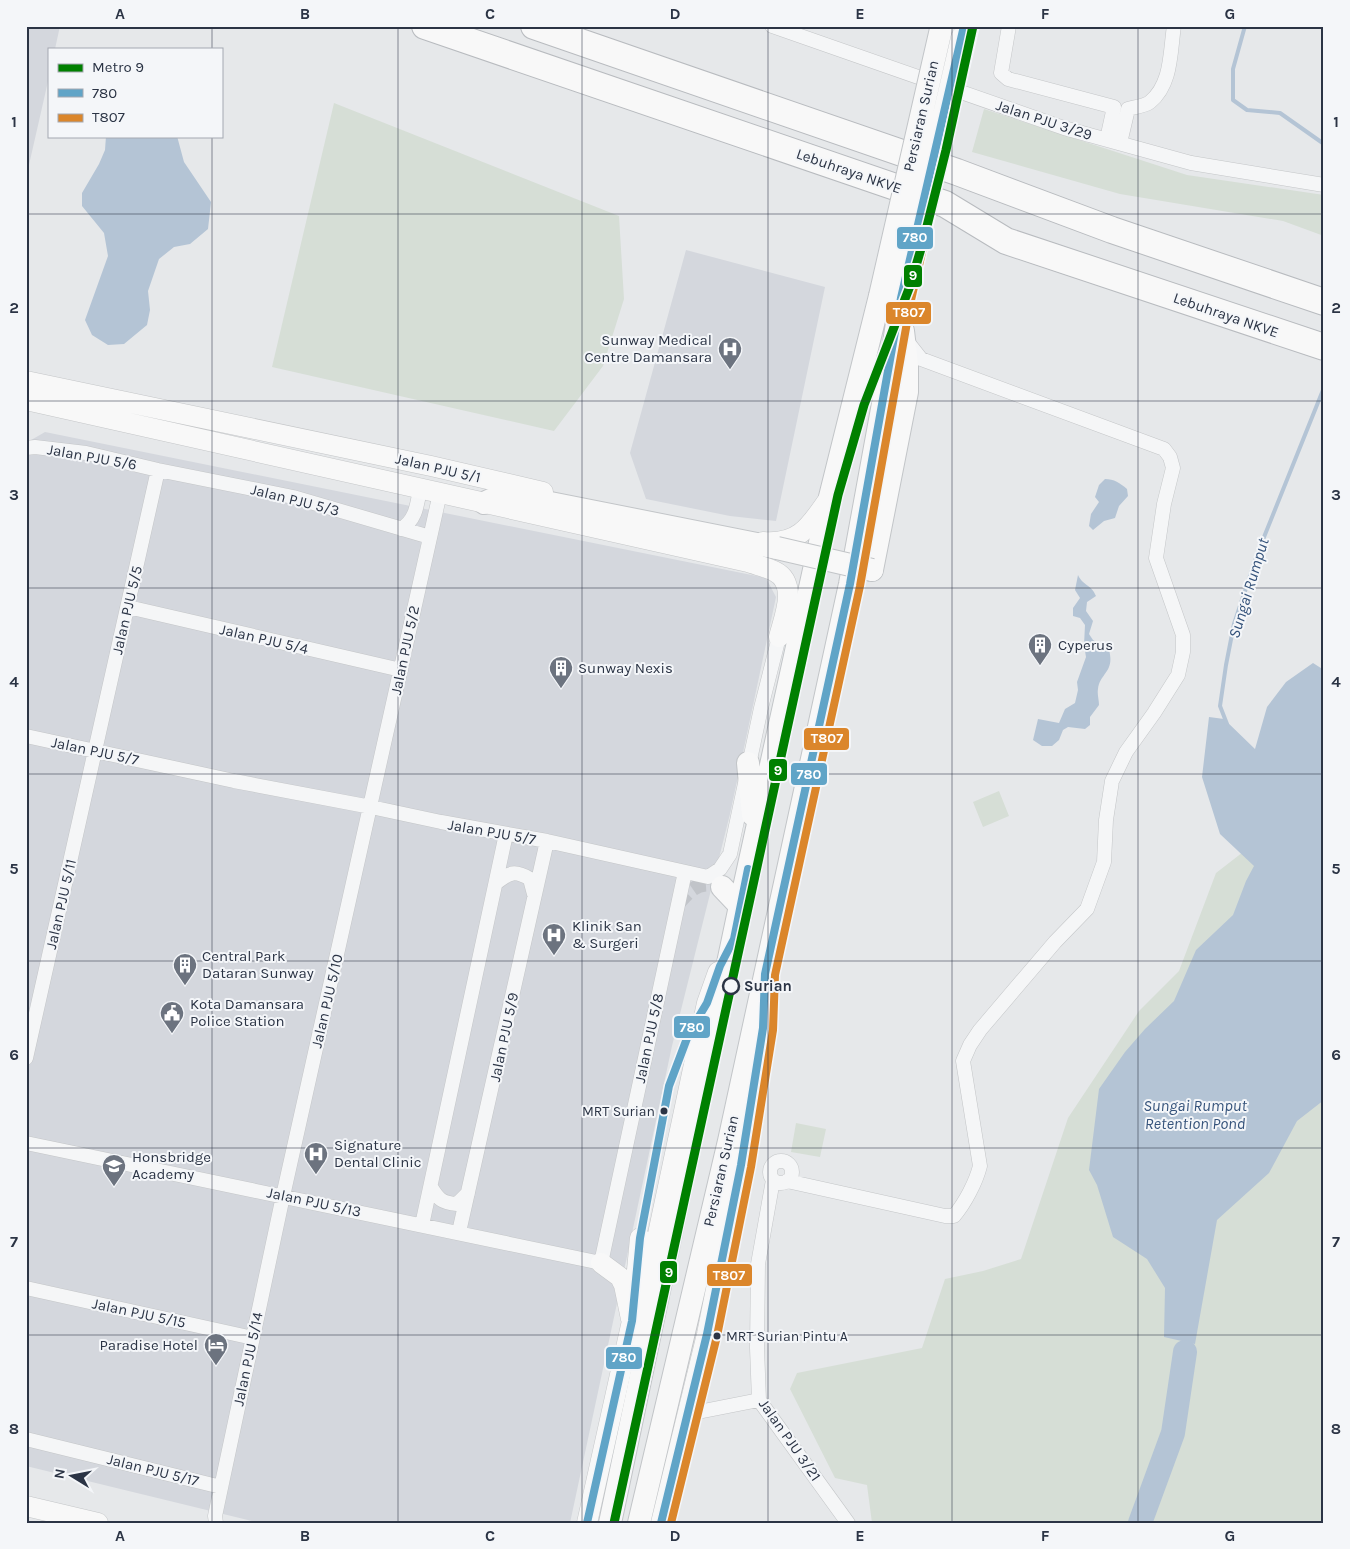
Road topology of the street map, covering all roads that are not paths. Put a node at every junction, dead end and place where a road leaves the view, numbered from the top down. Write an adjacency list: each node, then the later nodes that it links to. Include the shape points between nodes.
1 (425, 26): 13 (highway, Lebuhraya NKVE, via 945,204 1006,241)
2 (534, 26): 11 (highway)
3 (772, 26): 8 (street, Jalan PJU 3/29, via 1064,128)
4 (1009, 26): 8 (street, via 1001,72 1008,79 1114,107)
5 (1174, 26): 8 (street, via 1167,79 1149,103 1128,109)
6 (941, 27): 10 (main road, Persiaran Surian, bridge)
7 (963, 32): 10 (main road, Persiaran Surian, bridge)
8 (1114, 141): 9 (street, Jalan PJU 3/29, via 1191,163)
9 (1324, 185)
10 (893, 301): 12 (main road); 20 (main road, Persiaran Surian); 42 (main road, Persiaran Surian, via 850,584)
11 (1324, 302)
12 (904, 337): 21 (main road, bridge, via 907,392 872,570 525,498 495,497); 56 (street, Jalan PJU 3/21, via 922,359 1164,449 1173,468 1156,558 1183,635 1183,652 1178,675 1126,752 1112,781 1104,862 1086,909 980,1030 963,1061 980,1166 959,1210 954,1216 945,1216 780,1181 758,1264)
13 (1324, 347)
14 (26, 381): 24 (street, Jalan PJU 5/1, via 431,466)
15 (31, 404): 18 (street, Jalan PJU 5/1)
16 (26, 448): 17 (street, Jalan PJU 5/6, via 86,453)
17 (158, 470): 22 (street, Jalan PJU 5/3, via 293,497); 26 (street, Jalan PJU 5/5)
18 (420, 489): 19 (street, Jalan PJU 5/1); 22 (street, via 414,516)
19 (440, 493): 21 (street, Jalan PJU 5/1); 23 (street, Jalan PJU 5/2)
20 (830, 496): 24 (street, Jalan PJU 5/1, via 800,535); 34 (main road, Persiaran Surian)
21 (484, 503): 25 (street, Jalan PJU 5/1)
22 (401, 529): 23 (street, Jalan PJU 5/3)
23 (430, 537): 28 (street, Jalan PJU 5/2)
24 (775, 543): 25 (street, via 783,548 785,558 776,567)
25 (765, 568): 27 (street, Jalan PJU 5/1, via 776,572 788,586 787,607)
26 (128, 608): 28 (street, Jalan PJU 5/4); 30 (street, Jalan PJU 5/5)
27 (779, 637): 31 (street, Jalan PJU 5/7)
28 (401, 670): 32 (street, Jalan PJU 5/2)
29 (26, 736): 30 (street, Jalan PJU 5/7)
30 (95, 751): 32 (street, Jalan PJU 5/7); 44 (street, Jalan PJU 5/11)
31 (748, 763): 34 (main road); 36 (street, Jalan PJU 5/7, via 730,854 720,869 708,877)
32 (371, 807): 33 (street, Jalan PJU 5/7); 48 (street, Jalan PJU 5/10)
33 (506, 834): 35 (street, Jalan PJU 5/7); 37 (street)
34 (756, 836): 40 (main road)
35 (547, 842): 36 (street, Jalan PJU 5/7); 39 (street, Jalan PJU 5/9)
36 (686, 872): 52 (street, Jalan PJU 5/8)
37 (496, 883): 39 (street, via 508,873 521,873 530,879); 46 (street)
38 (717, 886): 40 (main road)
39 (534, 894): 47 (street, Jalan PJU 5/9)
40 (740, 906): 41 (main road)
41 (734, 939): 54 (street, via 720,966 708,1003 655,1248); 64 (main road)
42 (765, 974): 43 (main road); 65 (main road, Persiaran Surian)
43 (763, 1028): 57 (street, Persiaran Surian, via 741,1165)
44 (26, 1058)
45 (26, 1142): 48 (street, Jalan PJU 5/13)
46 (431, 1187): 47 (street, via 438,1200 446,1204 457,1204); 49 (street)
47 (468, 1193): 50 (street, Jalan PJU 5/9)
48 (283, 1196): 49 (street, Jalan PJU 5/13); 55 (street, Jalan PJU 5/14)
49 (422, 1225): 50 (street, Jalan PJU 5/13)
50 (460, 1232): 52 (street, Jalan PJU 5/13)
51 (640, 1238): 54 (street)
52 (601, 1263): 54 (street, via 620,1277)
53 (26, 1288): 55 (street, Jalan PJU 5/15)
54 (632, 1321): 63 (street)
55 (253, 1338): 59 (street, Jalan PJU 5/14)
56 (759, 1400): 57 (street); 67 (street, Jalan PJU 3/21)
57 (688, 1414): 66 (street, Persiaran Surian)
58 (26, 1439): 59 (street, Jalan PJU 5/17)
59 (222, 1487): 61 (street, Jalan PJU 5/14)
60 (26, 1506): 62 (street)
61 (214, 1520)
62 (98, 1523)
63 (587, 1523)
64 (610, 1523)
65 (639, 1523)
66 (661, 1523)
67 (848, 1523)

